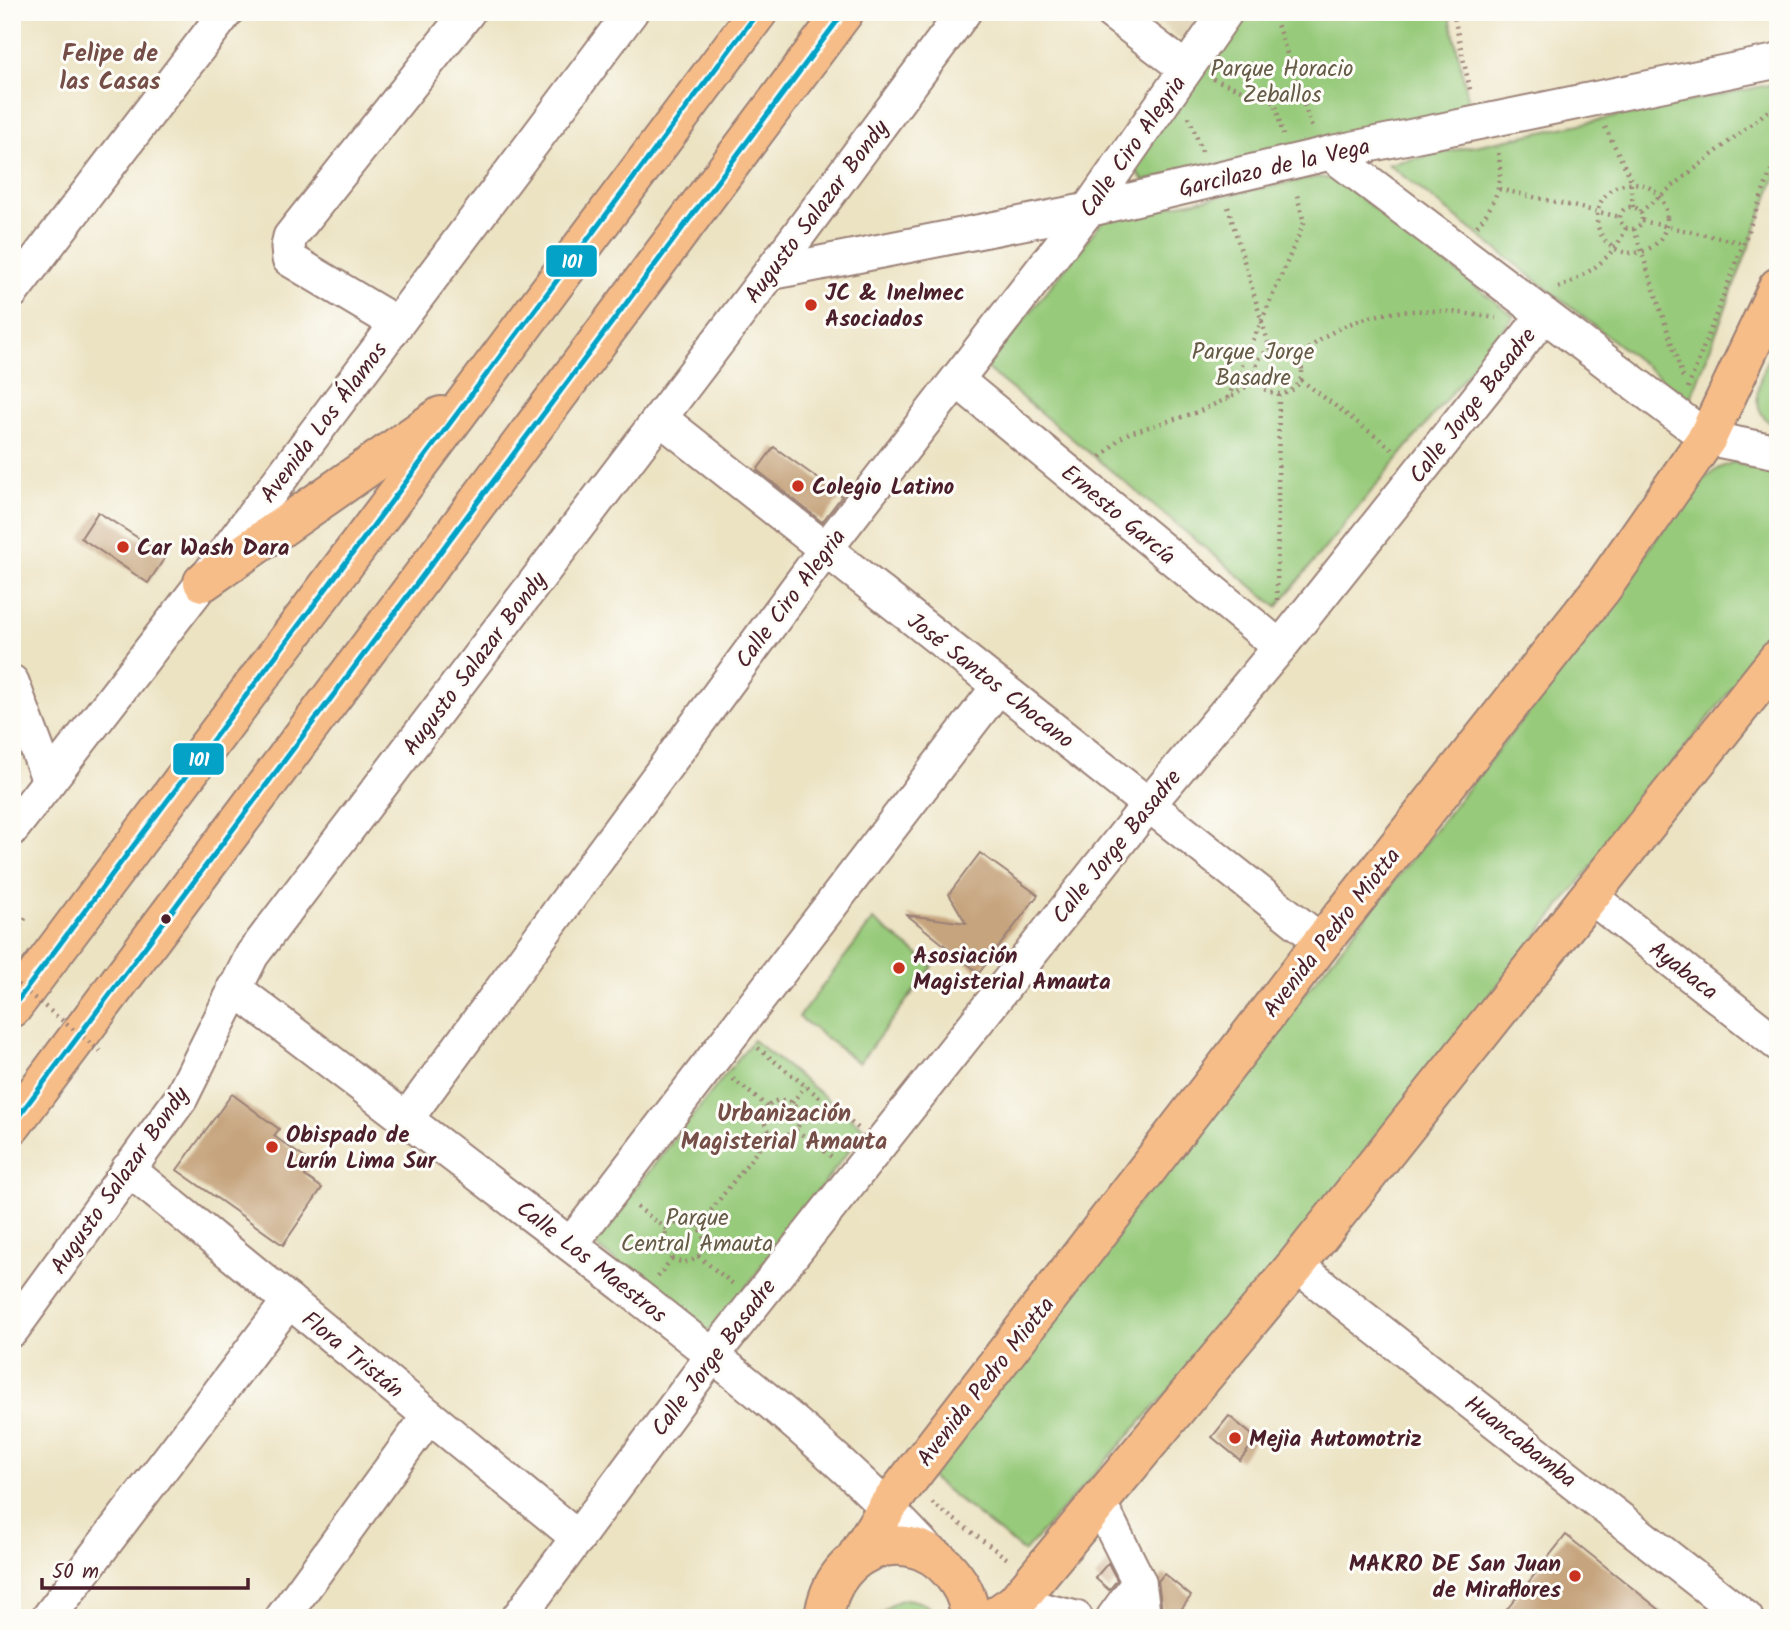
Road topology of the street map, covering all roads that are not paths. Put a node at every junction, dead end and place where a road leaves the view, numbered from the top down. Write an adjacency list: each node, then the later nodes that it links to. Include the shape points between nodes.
1 (226, 12): 15 (street)
2 (468, 12): 17 (street, via 290,237 289,259)
3 (631, 12): 17 (street, Avenida Los Álamos)
4 (758, 12): 19 (main road)
5 (844, 12): 38 (main road)
6 (964, 12): 13 (street, Augusto Salazar Bondy)
7 (1111, 12): 10 (street)
8 (1226, 12): 10 (street, Calle Ciro Alegria)
9 (1778, 61): 11 (street, Garcilazo de la Vega, via 1586,100 1487,139)
10 (1186, 69): 12 (street, Calle Ciro Alegria)
11 (1323, 146): 12 (street, Garcilazo de la Vega, via 1297,174); 16 (street)
12 (1088, 209): 13 (street, Garcilazo de la Vega); 18 (street, Calle Ciro Alegria)
13 (770, 273): 20 (street, Augusto Salazar Bondy)
14 (1778, 287): 21 (main road, Avenida Pedro Miotta)
15 (12, 292)
16 (1556, 300): 21 (street); 25 (street, Calle Jorge Basadre)
17 (396, 323): 24 (street, Avenida Los Álamos)
18 (958, 380): 23 (street, Calle Ciro Alegria); 25 (street, Ernesto García)
19 (468, 397): 24 (main road); 35 (main road)
20 (660, 418): 23 (street, José Santos Chocano); 34 (street, Augusto Salazar Bondy, via 252,955)
21 (1707, 438): 22 (street); 33 (main road, Avenida Pedro Miotta, via 1603,587)
22 (1778, 452)
23 (825, 550): 28 (street, José Santos Chocano); 37 (street, Calle Ciro Alegria)
24 (202, 582): 29 (street, Avenida Los Álamos)
25 (1280, 647): 30 (street, Calle Jorge Basadre)
26 (1778, 659): 32 (main road)
27 (12, 682): 29 (street)
28 (999, 686): 30 (street, José Santos Chocano); 40 (street)
29 (49, 781): 31 (street, Avenida Los Álamos)
30 (1149, 804): 33 (street, José Santos Chocano); 44 (street, Calle Jorge Basadre)
31 (12, 830)
32 (1590, 895): 36 (street, Ayabaca); 41 (main road)
33 (1322, 942): 46 (main road, Avenida Pedro Miotta)
34 (234, 988): 37 (street, Calle Los Maestros); 39 (street, Augusto Salazar Bondy, via 181,1098)
35 (12, 1009)
36 (1778, 1044)
37 (407, 1118): 40 (street, Calle Los Maestros)
38 (12, 1125)
39 (128, 1170): 42 (street, Flora Tristán); 43 (street, Augusto Salazar Bondy)
40 (570, 1244): 44 (street, Calle Los Maestros)
41 (1296, 1265): 47 (main road); 61 (street, Huancabamba)
42 (289, 1301): 45 (street, Flora Tristán); 53 (street)
43 (12, 1330)
44 (713, 1355): 46 (street, Calle Los Maestros, via 806,1432); 48 (street, Calle Jorge Basadre)
45 (429, 1416): 48 (street, Flora Tristán); 54 (street)
46 (897, 1495): 49 (street, Calle Los Maestros); 51 (main road, Avenida Pedro Miotta)
47 (1099, 1502): 50 (street); 52 (main road)
48 (578, 1538): 55 (street, Calle Jorge Basadre)
49 (932, 1555): 51 (main road, via 907,1547 880,1548); 57 (main road, via 950,1570 963,1590)
50 (1139, 1582): 59 (street); 60 (street)
51 (837, 1587): 56 (main road, Avenida Pedro Miotta)
52 (1014, 1600): 58 (street)
53 (48, 1618)
54 (282, 1618)
55 (518, 1618)
56 (807, 1618)
57 (969, 1618)
58 (1076, 1618)
59 (1113, 1618)
60 (1144, 1618)
61 (1746, 1618)

